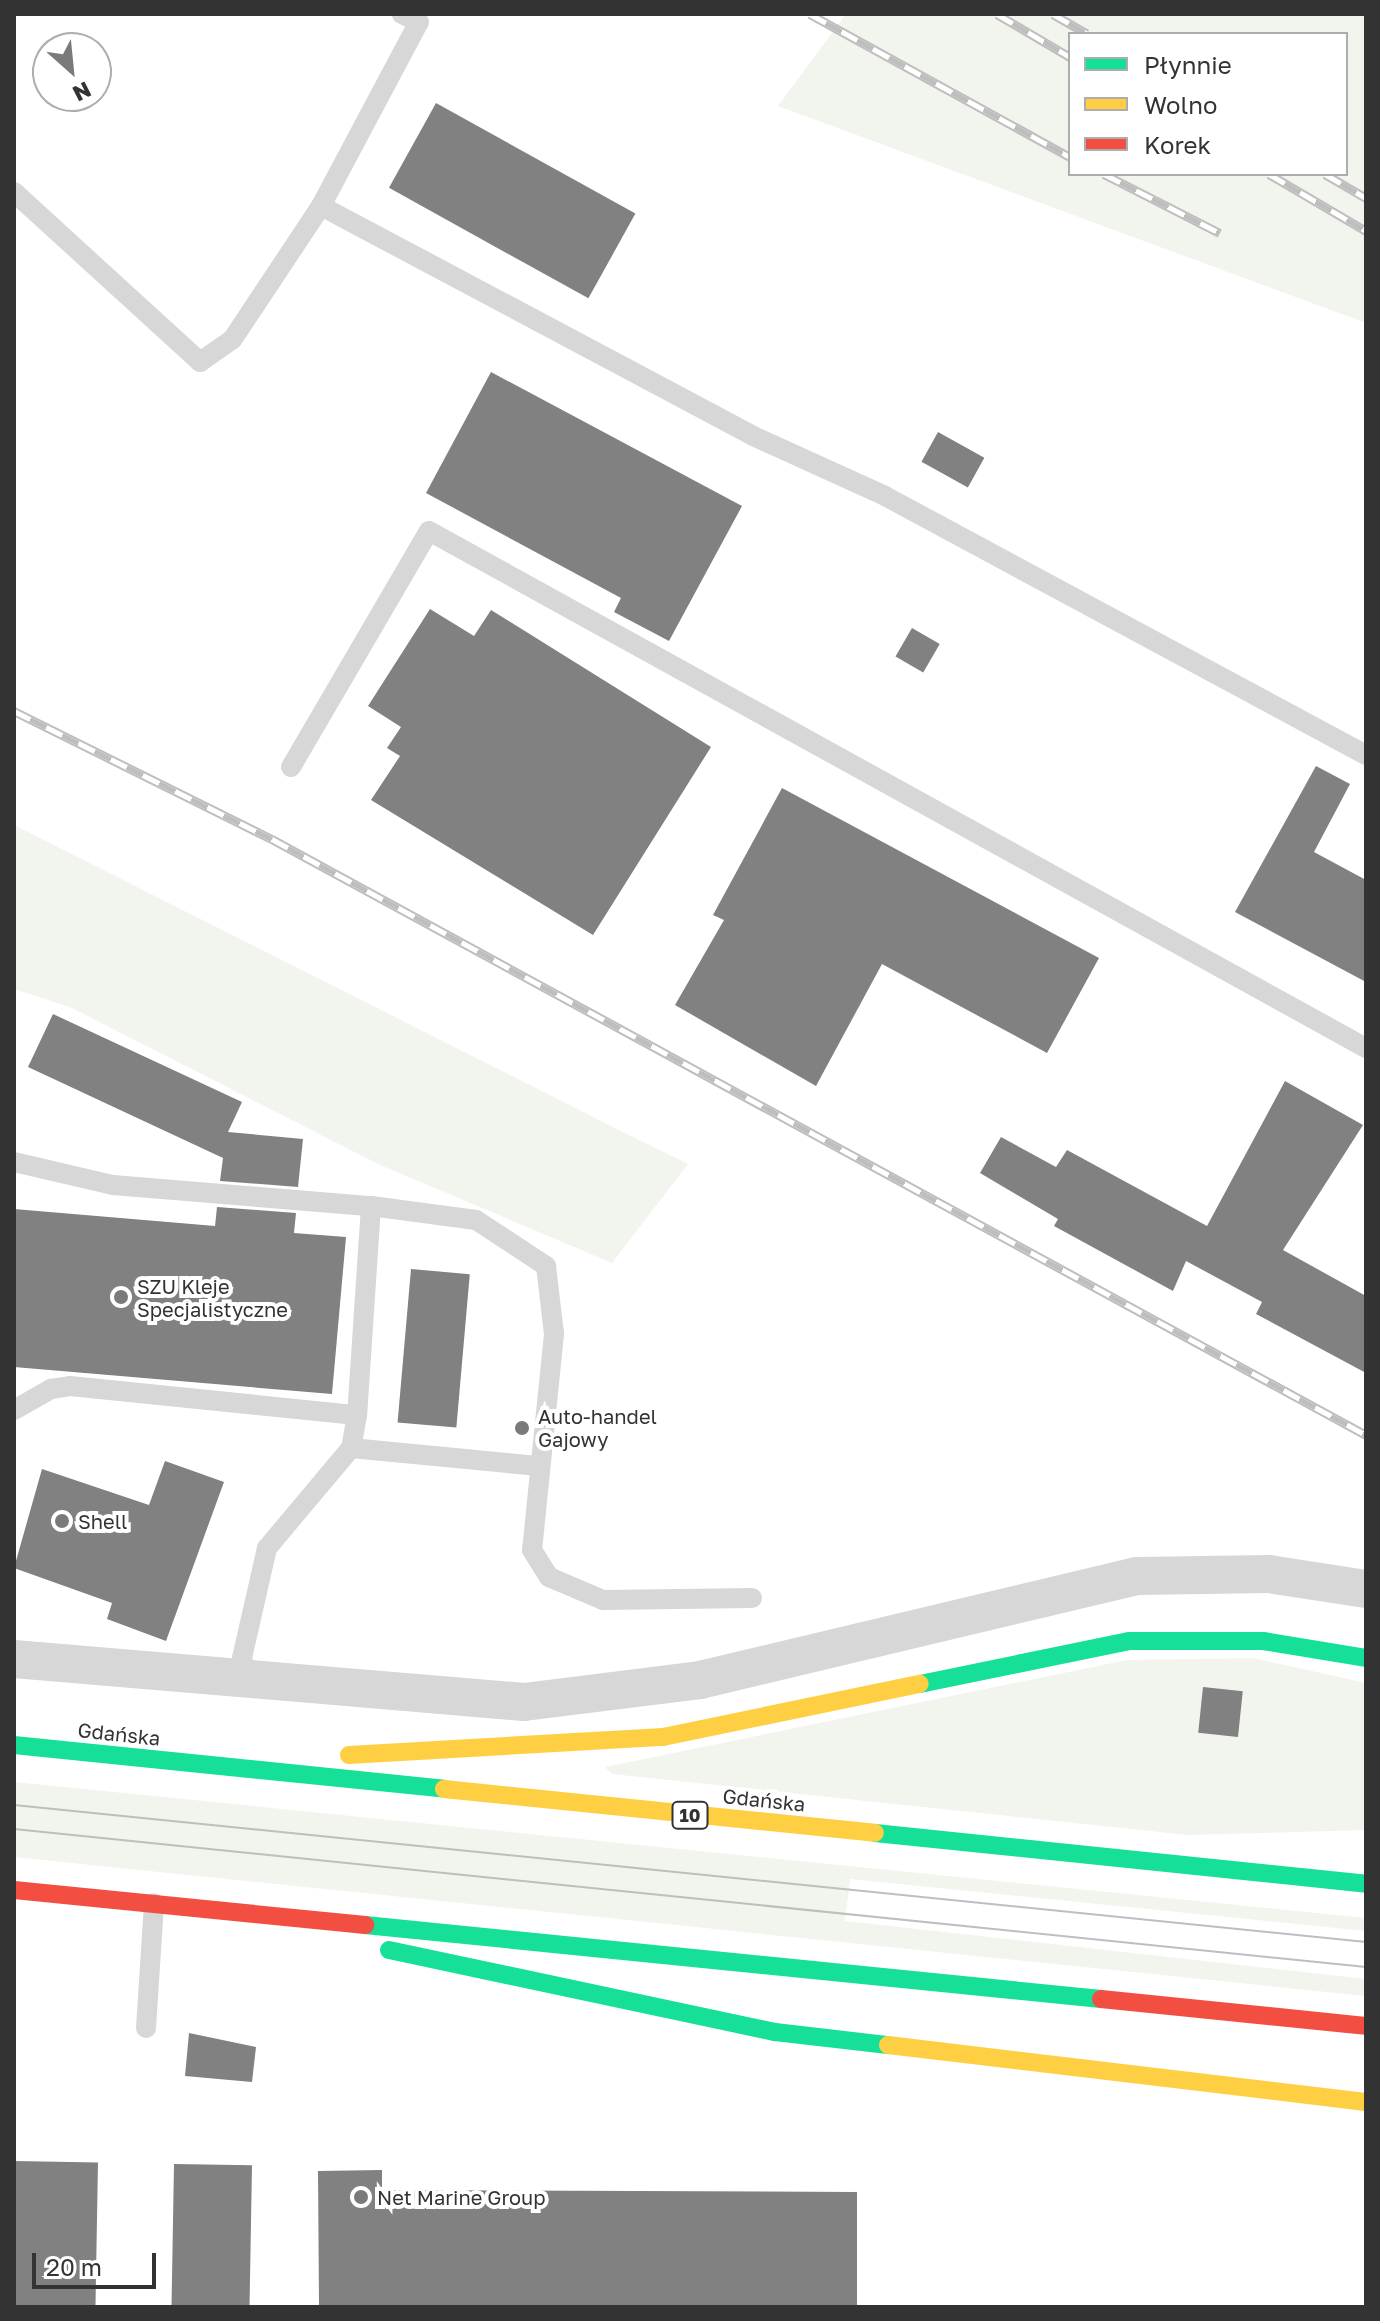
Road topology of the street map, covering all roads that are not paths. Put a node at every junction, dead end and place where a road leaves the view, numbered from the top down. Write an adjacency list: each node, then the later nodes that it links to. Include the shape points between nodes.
1 (402, 14): 3 (lane, via 419,22)
2 (14, 192): 3 (lane, via 200,362 232,340)
3 (321, 206): 4 (lane, via 753,436 885,496)
4 (1366, 755)
5 (291, 767): 6 (lane, via 429,531)
6 (1366, 1048)
7 (14, 1162): 8 (lane, via 113,1185)
8 (371, 1206): 10 (lane); 12 (lane, via 476,1220 546,1266 554,1334)
9 (14, 1410): 10 (lane, via 70,1386)
10 (357, 1415): 11 (lane)
11 (351, 1448): 12 (lane); 17 (lane, via 267,1548 242,1658)
12 (539, 1466): 14 (lane, via 532,1550 549,1577 576,1595)
13 (1366, 1589): 17 (street, via 1269,1574 1137,1576 700,1680 574,1699 471,1701)
14 (752, 1598)
15 (1366, 1658): 19 (main road, via 1322,1647 1129,1641 774,1717 617,1742 461,1754)
16 (14, 1659): 17 (street)
17 (248, 1682)
18 (14, 1745): 19 (main road, Gdańska / 10)
19 (113, 1756): 21 (main road, Gdańska / 10)
20 (1337, 1858): 21 (main road)
21 (1234, 1871): 22 (main road, Gdańska / 10)
22 (1366, 1884)
23 (14, 1890): 24 (main road)
24 (154, 1903): 25 (main road); 27 (lane)
25 (227, 1910): 26 (main road); 28 (main road, via 775,2032)
26 (1366, 2026)
27 (146, 2028)
28 (1366, 2102)

